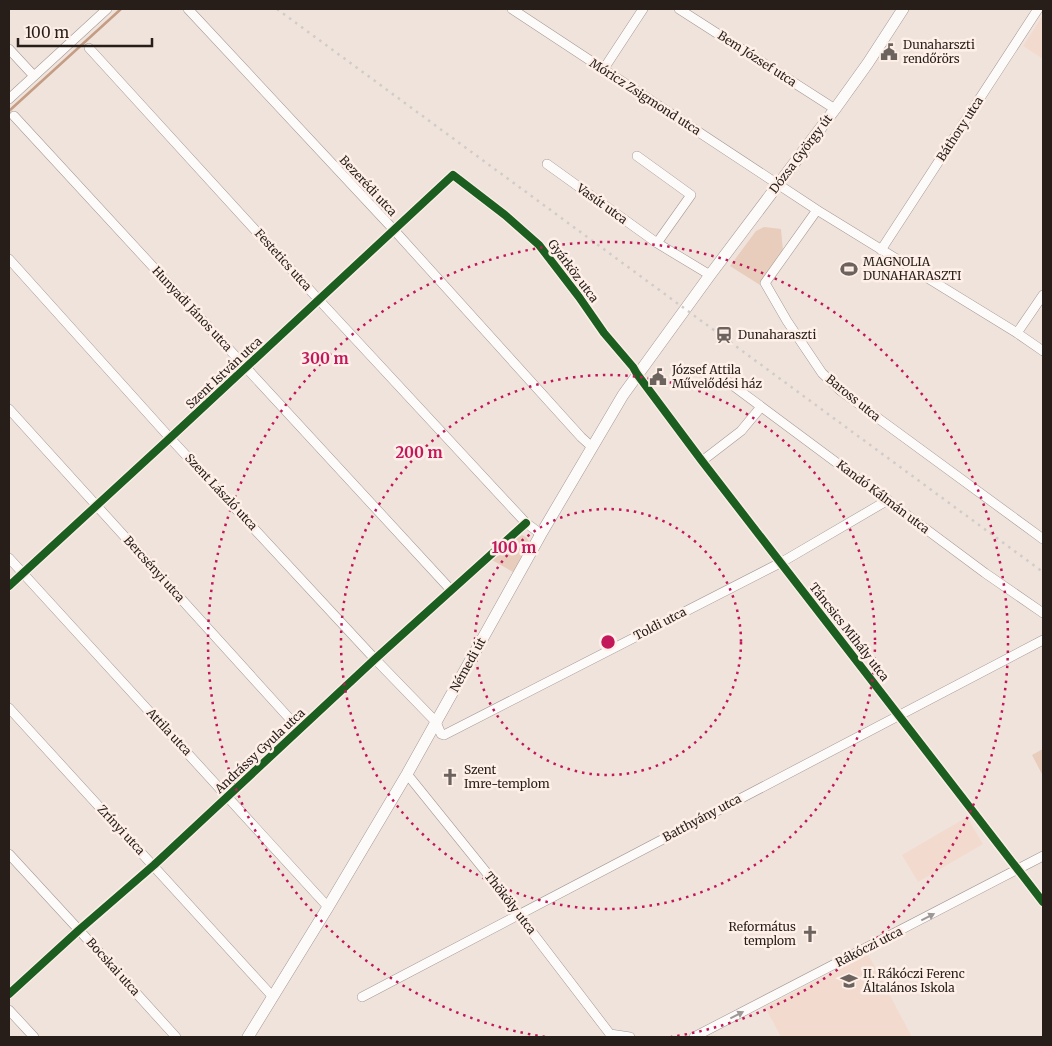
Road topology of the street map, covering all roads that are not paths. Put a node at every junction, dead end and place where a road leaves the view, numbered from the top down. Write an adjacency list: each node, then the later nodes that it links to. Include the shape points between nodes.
1 (107, 9): 11 (street)
2 (188, 9): 20 (street, Bezerédi utca)
3 (512, 9): 10 (street, Móricz Zsigmond utca)
4 (643, 9): 10 (street)
5 (679, 9): 13 (street, Bem József utca)
6 (903, 9): 13 (main road, Dózsa György út)
7 (1038, 9): 22 (street, Báthory utca)
8 (89, 48): 27 (street, Festetics utca)
9 (9, 49): 11 (street)
10 (603, 70): 18 (street, Móricz Zsigmond utca)
11 (34, 76): 12 (street)
12 (9, 99)
13 (835, 109): 18 (main road, Dózsa György út)
14 (14, 116): 30 (street, Hunyadi János utca)
15 (637, 156): 21 (street, via 691,195)
16 (547, 164): 21 (street, Vasút utca)
17 (453, 175): 20 (street, Szent István utca); 31 (street, Gyárköz utca, via 539,245)
18 (778, 185): 19 (street, Móricz Zsigmond utca); 24 (main road, Dózsa György út)
19 (817, 210): 22 (street, Móricz Zsigmond utca); 42 (street, Baross utca, via 765,283 822,373 841,391)
20 (394, 230): 27 (street, Szent István utca); 36 (street, Bezerédi utca)
21 (657, 243): 24 (street, Vasút utca)
22 (881, 250): 28 (street, Móricz Zsigmond utca)
23 (9, 259): 35 (street, Szent László utca)
24 (710, 275): 26 (main road, Dózsa György út)
25 (1043, 295): 28 (street)
26 (695, 297): 31 (main road, Némedi út)
27 (319, 300): 30 (street, Szent István utca); 40 (street, Festetics utca)
28 (1017, 333): 29 (street, Móricz Zsigmond utca)
29 (1043, 351)
30 (246, 368): 35 (street, Szent István utca); 47 (street, Hunyadi János utca)
31 (637, 374): 36 (main road, Némedi út); 37 (street, Táncsics Mihály utca)
32 (724, 379): 33 (street, Kandó Kálmán utca)
33 (761, 407): 37 (street, via 741,431); 38 (street, Kandó Kálmán utca)
34 (9, 408): 39 (street, Bercsényi utca)
35 (170, 438): 39 (street, Szent István utca); 50 (street, Szent László utca)
36 (592, 447): 41 (main road, Némedi út)
37 (702, 461): 44 (street, Táncsics Mihály utca)
38 (888, 500): 44 (street, Toldi utca); 48 (street, Kandó Kálmán utca)
39 (98, 505): 45 (street, Szent István utca); 54 (street, Bercsényi utca)
40 (526, 523): 41 (street, Festetics utca); 47 (street, Andrássy Gyula utca)
41 (542, 534): 53 (main road, Némedi út)
42 (1043, 539)
43 (9, 558): 45 (street, Attila utca)
44 (782, 562): 52 (street, Táncsics Mihály utca); 53 (street, Toldi utca, via 444,735)
45 (22, 573): 46 (street, Szent István utca); 56 (street, Attila utca)
46 (9, 586)
47 (451, 590): 50 (street, Andrássy Gyula utca)
48 (1043, 613)
49 (1043, 640): 52 (street, Batthyány utca)
50 (375, 660): 53 (street, Szent László utca); 54 (street, Andrássy Gyula utca)
51 (9, 708): 59 (street, Zrínyi utca)
52 (899, 715): 60 (street, Táncsics Mihály utca); 63 (street, Batthyány utca)
53 (436, 722): 55 (main road, Némedi út)
54 (300, 729): 56 (street, Andrássy Gyula utca)
55 (407, 774): 62 (main road, Némedi út); 63 (street, Thököly utca)
56 (227, 797): 59 (street, Andrássy Gyula utca); 62 (street, Attila utca)
57 (9, 854): 64 (street, Bocskai utca)
58 (1043, 856): 60 (street, Rákóczi utca)
59 (154, 865): 64 (street, Andrássy Gyula utca); 66 (street, Zrínyi utca)
60 (1018, 870): 61 (street, Táncsics Mihály utca); 74 (street, Rákóczi utca, one-way to 60)
61 (1043, 902)
62 (328, 907): 66 (main road, Némedi út)
63 (519, 914): 67 (street, Batthyány utca); 69 (street, Thököly utca)
64 (79, 930): 65 (street, Andrássy Gyula utca); 71 (street, Bocskai utca)
65 (9, 994)
66 (273, 997): 72 (main road, Némedi út)
67 (362, 997)
68 (9, 1010): 70 (street)
69 (610, 1035): 73 (street)
70 (34, 1037)
71 (176, 1037)
72 (248, 1037)
73 (630, 1037)
74 (694, 1037)

